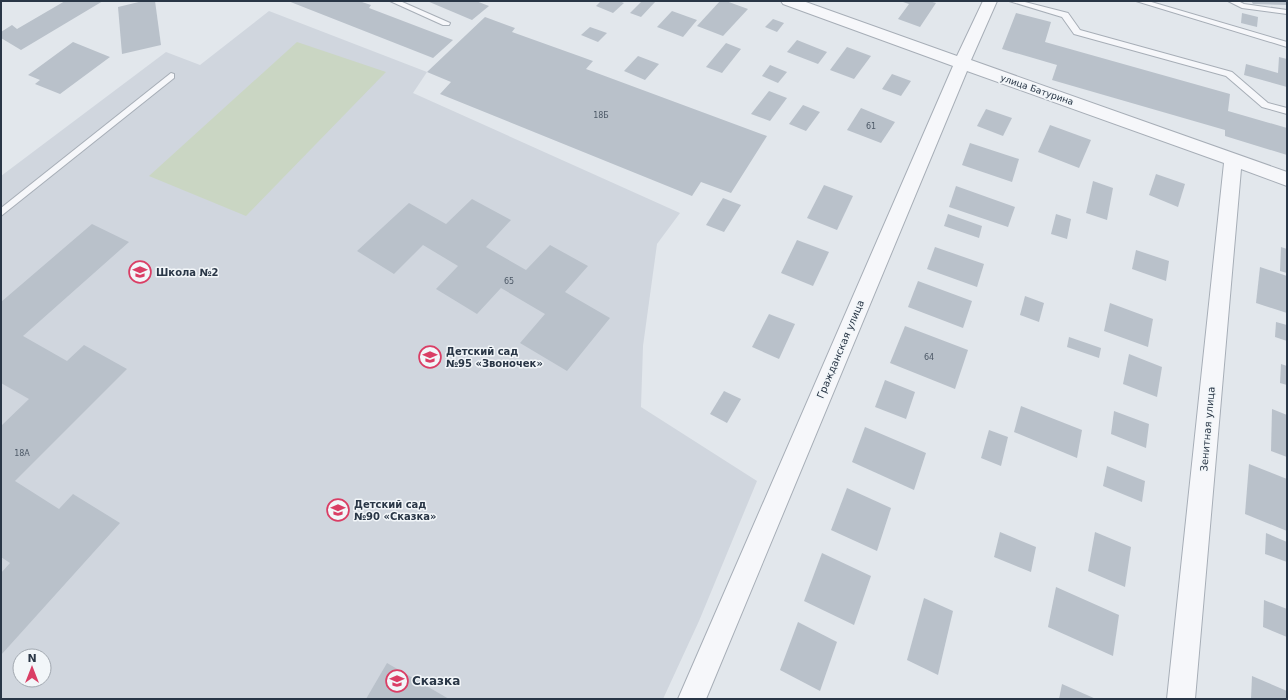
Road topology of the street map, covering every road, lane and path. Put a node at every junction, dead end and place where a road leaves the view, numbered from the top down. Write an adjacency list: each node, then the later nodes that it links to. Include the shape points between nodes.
1 (394, 1): 9 (lane)
2 (788, 1): 11 (street, улица Батурина)
3 (990, 1): 11 (street, Гражданская улица)
4 (1013, 1): 7 (lane)
5 (1140, 1): 10 (lane)
6 (1232, 1): 8 (lane, via 1242,6)
7 (1032, 3): 13 (lane, via 1065,15 1077,32 1229,74 1265,105)
8 (1287, 12)
9 (446, 23)
10 (1287, 45)
11 (962, 63): 14 (street, улица Батурина); 17 (street, Гражданская улица)
12 (171, 76): 16 (lane)
13 (1287, 111)
14 (1233, 159): 15 (street, улица Батурина); 18 (street, Зенитная улица)
15 (1287, 179)
16 (1, 213)
17 (692, 699)
18 (1181, 699)

